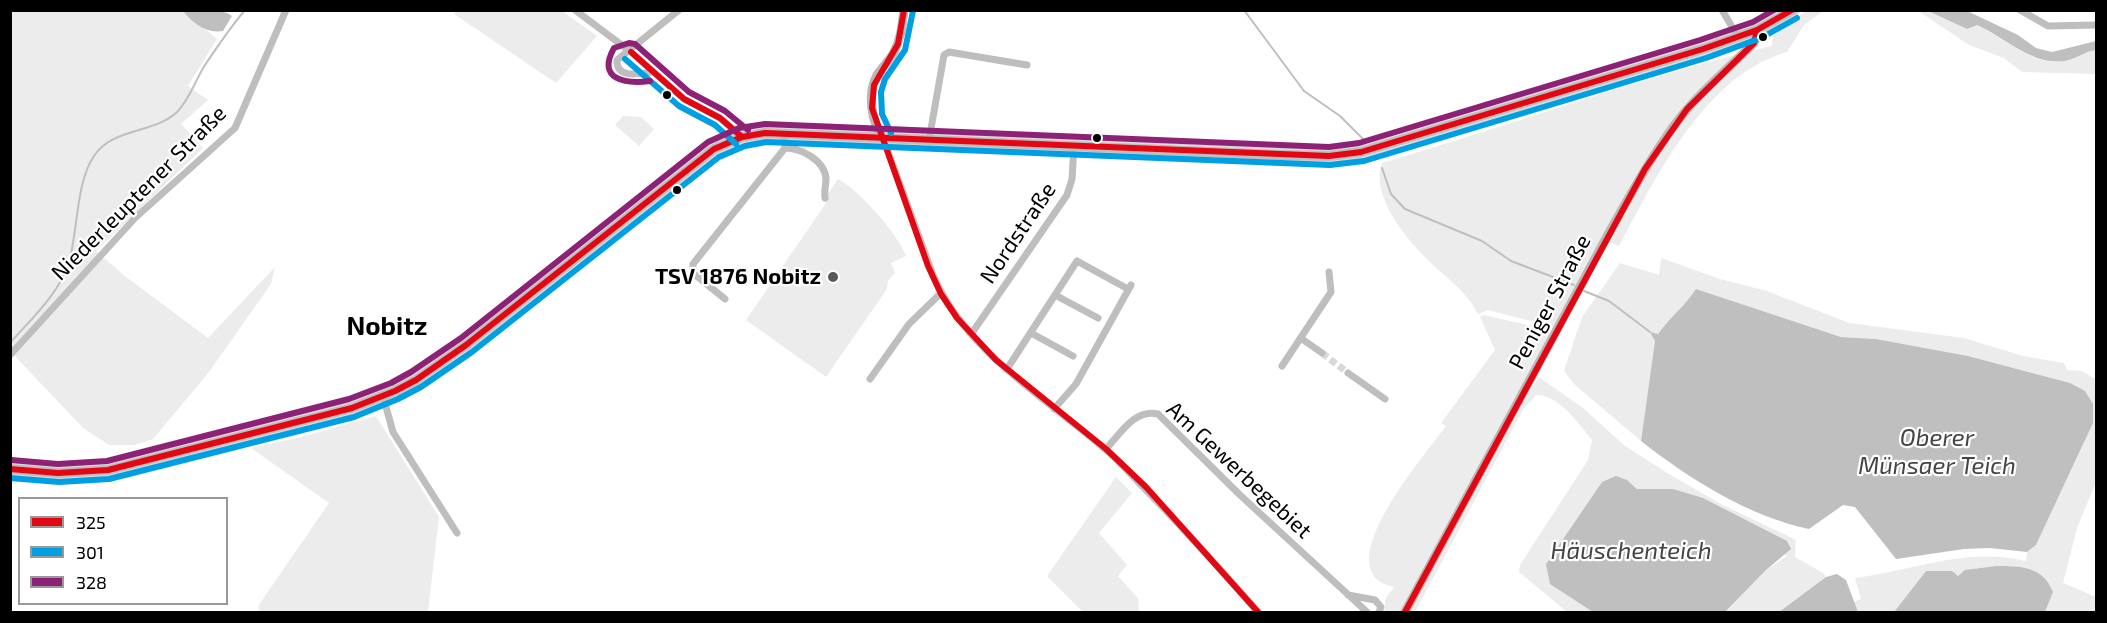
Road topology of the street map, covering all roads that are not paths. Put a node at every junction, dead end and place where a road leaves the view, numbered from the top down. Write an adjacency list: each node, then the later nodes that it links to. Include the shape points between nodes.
1 (286, 10): 30 (street, Niederleuptener Straße, via 234,128 135,218)
2 (575, 10): 11 (street)
3 (679, 10): 11 (street)
4 (904, 10): 16 (street, via 902,33 894,53 876,76 872,96 873,118)
5 (1722, 10): 10 (street)
6 (1793, 10): 9 (main road)
7 (2020, 10): 8 (street, via 2048,26)
8 (2097, 25)
9 (1757, 30): 10 (main road); 46 (street, Peniger Straße, via 1754,43 1696,99 1643,173)
10 (1738, 37): 18 (main road, via 1362,152 1329,156)
11 (631, 52): 13 (street); 13 (street, via 621,54 617,60 621,72)
12 (1027, 65): 17 (street, via 949,52 944,55)
13 (652, 72): 15 (street, via 684,99 720,118)
14 (784, 134): 15 (main road); 16 (main road); 19 (street)
15 (742, 137): 36 (main road, via 714,149 466,345 416,380)
16 (883, 138): 17 (main road); 22 (street)
17 (929, 140): 18 (main road)
18 (1074, 146): 26 (street, Nordstraße, via 1067,195)
19 (785, 148): 20 (street, via 812,157 822,166); 24 (street, via 692,269)
20 (825, 198)
21 (1329, 272): 28 (street, via 1331,292)
22 (941, 293): 26 (street); 35 (street, via 909,324)
23 (1055, 295): 25 (street); 27 (street); 38 (street, via 1077,261 1130,287 1076,384)
24 (725, 299)
25 (1098, 318)
26 (972, 333): 33 (street)
27 (1031, 333): 31 (street); 33 (street)
28 (1302, 339): 29 (street); 32 (street)
29 (1322, 353)
30 (10, 355)
31 (1073, 356)
32 (1282, 366)
33 (1007, 369): 38 (street)
34 (1348, 373): 37 (street)
35 (870, 378)
36 (383, 396): 40 (main road, via 352,408 119,468 66,473); 41 (street, via 393,432)
37 (1385, 399)
38 (1054, 409): 39 (street)
39 (1106, 449): 42 (street, Am Gewerbegebiet, via 1139,415 1147,411 1158,414); 43 (street)
40 (10, 469)
41 (457, 533)
42 (1348, 595): 44 (street, Am Gewerbegebiet); 45 (street, Am Gewerbegebiet, via 1375,600 1381,607)
43 (1258, 612)
44 (1367, 612)
45 (1379, 612)
46 (1405, 612)

